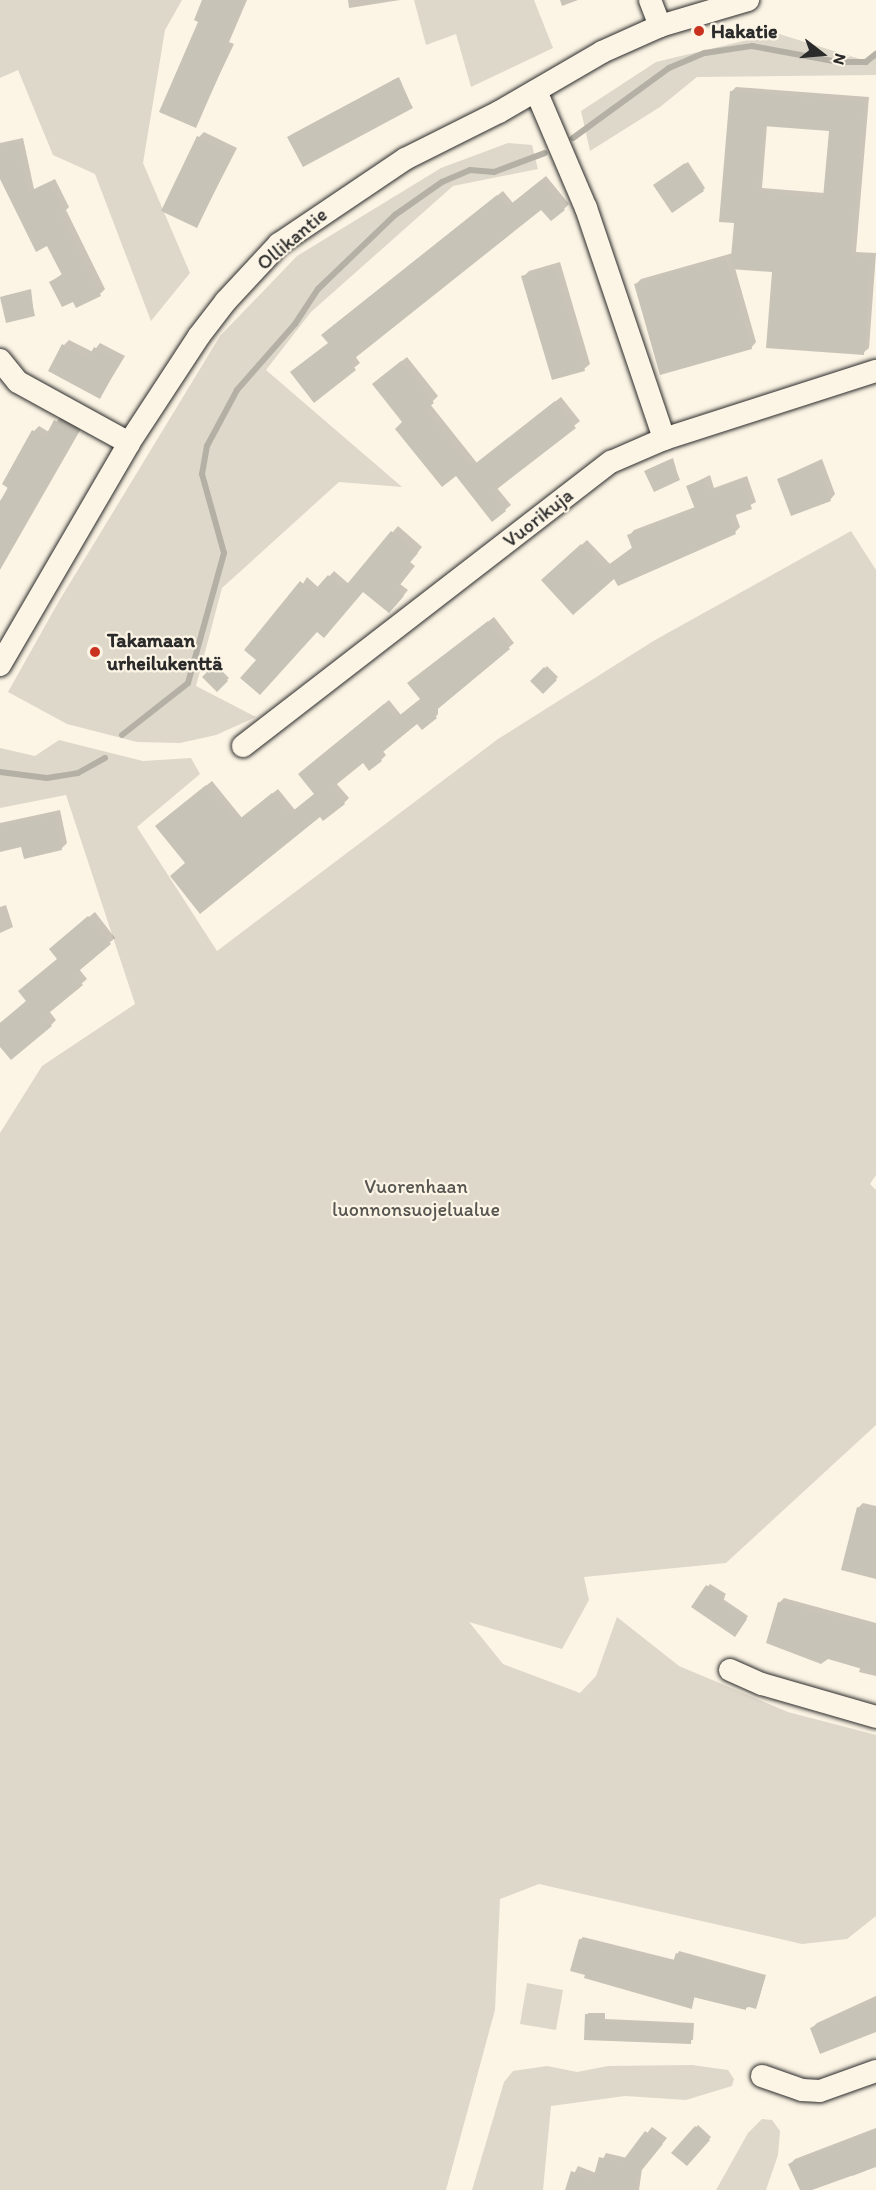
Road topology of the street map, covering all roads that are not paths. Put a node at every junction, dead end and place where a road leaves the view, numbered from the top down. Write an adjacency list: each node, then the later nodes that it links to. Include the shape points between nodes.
1 (650, 0): 3 (street)
2 (748, 0): 3 (street, Ollikantie)
3 (660, 26): 4 (street, Ollikantie, via 602,52)
4 (536, 92): 7 (street, via 586,208); 8 (street, Ollikantie, via 405,159 279,244 226,300)
5 (0, 360): 8 (street, via 18,382)
6 (876, 371): 7 (street, Vuorikuja)
7 (664, 439): 10 (street, Vuorikuja, via 610,462)
8 (129, 443): 9 (street, Ollikantie)
9 (0, 665)
10 (243, 746)
11 (730, 1670): 12 (street, via 762,1684)
12 (876, 1717)
13 (876, 2072): 14 (street, via 820,2091 802,2090)
14 (762, 2076)

